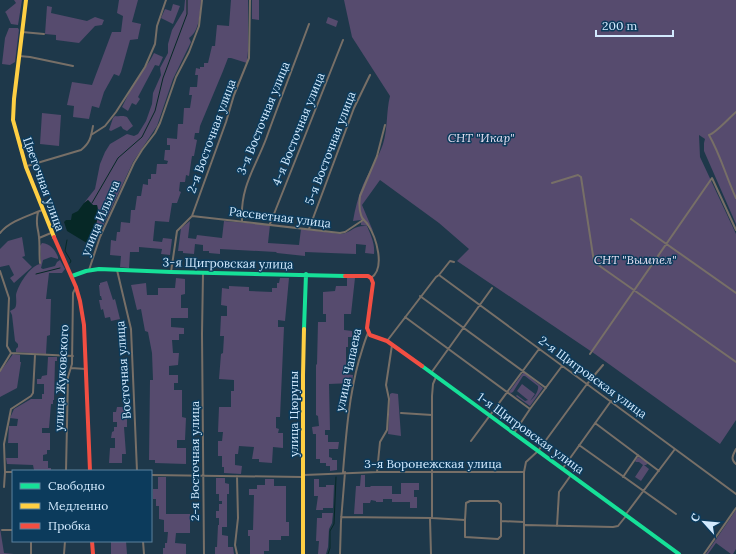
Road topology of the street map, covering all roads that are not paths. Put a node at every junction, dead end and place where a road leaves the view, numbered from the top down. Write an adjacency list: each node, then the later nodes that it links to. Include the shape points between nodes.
1 (26, 0): 6 (street, Цветочная улица)
2 (166, 0): 15 (street, via 157,26 155,44 145,67 105,126)
3 (202, 0): 33 (street, улица Ильича, via 199,26 176,77 160,123 134,163 100,237)
4 (250, 0): 20 (street, 2-я Восточная улица, via 249,58)
5 (309, 24): 23 (street, 3-я Восточная улица, via 249,176 245,188)
6 (22, 32): 7 (street); 9 (street, Цветочная улица)
7 (44, 34)
8 (343, 40): 24 (street, 4-я Восточная улица)
9 (19, 56): 10 (street); 16 (street, Цветочная улица, via 13,120)
10 (73, 66)
11 (370, 75): 25 (street, 5-я Восточная улица, via 354,108)
12 (736, 112): 18 (street, via 715,133 709,135)
13 (385, 125): 22 (street, via 377,156 360,196)
14 (93, 126): 15 (street)
15 (91, 135): 16 (street, via 87,145 81,150)
16 (26, 167): 19 (street, Цветочная улица)
17 (552, 183): 44 (street, via 578,175 581,177 594,262)
18 (736, 198)
19 (40, 211): 27 (street, via 11,223); 28 (street, Цветочная улица); 29 (street, via 36,222)
20 (192, 216): 23 (street, Рассветная улица); 36 (street, 2-я Восточная улица, via 177,230)
21 (631, 219): 30 (street)
22 (363, 220): 25 (street, Рассветная улица, via 340,233); 41 (street, via 368,224 376,241 379,256 376,271)
23 (242, 221): 24 (street, Рассветная улица)
24 (270, 224): 25 (street, Рассветная улица)
25 (309, 229)
26 (736, 230): 30 (street, via 712,178)
27 (0, 233)
28 (51, 233): 29 (street); 40 (street, Цветочная улица)
29 (39, 238): 32 (street)
30 (666, 244): 44 (street); 45 (street)
31 (454, 262): 39 (street, via 450,261)
32 (40, 263)
33 (89, 270): 34 (street, 3-я Щигровская улица); 40 (street, улица Ильича)
34 (117, 270): 36 (street, 3-я Щигровская улица); 88 (street, Восточная улица, via 131,329)
35 (0, 271): 55 (street, via 9,305 7,346)
36 (171, 272): 37 (street, 3-я Щигровская улица)
37 (203, 272): 38 (street, 3-я Щигровская улица); 98 (street, 2-я Восточная улица)
38 (306, 274): 41 (street, 3-я Щигровская улица); 100 (street, улица Цюрупы)
39 (440, 275): 46 (street); 47 (street, 2-я Щигровская улица)
40 (72, 276): 42 (street)
41 (371, 278): 50 (street, улица Чапаева, via 373,286)
42 (76, 286): 58 (street, улица Жуковского, via 73,294); 63 (street, via 82,312)
43 (492, 288): 47 (street)
44 (635, 290): 57 (street); 59 (street)
45 (736, 293)
46 (420, 296): 48 (street); 49 (street)
47 (480, 305): 49 (street); 54 (street, 2-я Щигровская улица)
48 (405, 317): 51 (street); 53 (street)
49 (464, 328): 53 (street); 65 (street)
50 (368, 334): 51 (street, 1-я Щигровская улица); 93 (street, улица Чапаева, via 350,403)
51 (387, 341): 52 (street, 1-я Щигровская улица)
52 (392, 345): 66 (street, 1-я Щигровская улица); 94 (street, via 386,385 389,398 387,430 380,442)
53 (449, 349): 66 (street); 70 (street)
54 (539, 349): 61 (street, 2-я Щигровская улица); 65 (street)
55 (11, 353): 56 (street); 64 (street)
56 (35, 354): 58 (street); 91 (street, via 33,395 13,407 9,416 4,444)
57 (590, 354)
58 (73, 356): 62 (street, улица Жуковского)
59 (736, 362)
60 (603, 365): 68 (street)
61 (562, 366): 68 (street, 2-я Щигровская улица); 69 (street)
62 (71, 368): 63 (street); 86 (street, улица Жуковского, via 68,378)
63 (86, 369): 87 (street)
64 (0, 370)
65 (523, 371): 69 (street); 70 (street)
66 (431, 373): 67 (street, 1-я Щигровская улица)
67 (436, 377): 74 (street); 75 (street, 1-я Щигровская улица)
68 (587, 384): 71 (street, 2-я Щигровская улица); 82 (street)
69 (546, 388): 72 (street)
70 (507, 392): 72 (street); 75 (street)
71 (611, 401): 76 (street); 80 (street, 2-я Щигровская улица)
72 (530, 409): 77 (street)
73 (401, 413): 74 (street)
74 (432, 415): 90 (street)
75 (490, 416): 77 (street, 1-я Щигровская улица); 78 (street)
76 (595, 423): 79 (street); 83 (street)
77 (514, 433): 82 (street, 1-я Щигровская улица)
78 (472, 441)
79 (579, 445): 85 (street); 101 (street)
80 (675, 449): 89 (street); 104 (street, 2-я Щигровская улица)
81 (736, 449): 84 (street, via 732,456)
82 (538, 450): 85 (street, 1-я Щигровская улица); 95 (street, via 526,462)
83 (638, 456): 89 (street); 101 (street)
84 (736, 464)
85 (563, 468): 96 (street, 1-я Щигровская улица)
86 (66, 470)
87 (90, 470)
88 (138, 470)
89 (659, 470): 103 (street)
90 (432, 471): 94 (street, 3-я Воронежская улица); 95 (street, 3-я Воронежская улица); 109 (street)
91 (5, 472): 92 (street); 102 (street)
92 (12, 472)
93 (344, 472): 94 (street, 3-я Воронежская улица); 100 (street, 3-я Воронежская улица); 108 (street, улица Чапаева)
94 (377, 472)
95 (524, 472): 112 (street)
96 (572, 474): 106 (street, 1-я Щигровская улица); 114 (street, via 559,492)
97 (152, 475): 98 (street, 3-я Воронежская улица)
98 (203, 476): 99 (street, 3-я Воронежская улица); 125 (street, 2-я Восточная улица)
99 (237, 476): 100 (street, 3-я Воронежская улица); 126 (street)
100 (304, 476): 127 (street, улица Цюрупы)
101 (623, 476): 103 (street)
102 (4, 488)
103 (643, 490): 106 (street); 107 (street)
104 (736, 494)
105 (736, 508): 132 (street)
106 (626, 514): 114 (street, via 618,526 613,527); 131 (street, 1-я Щигровская улица)
107 (676, 514)
108 (341, 517): 109 (street); 128 (street, улица Чапаева)
109 (431, 518): 110 (street); 129 (street)
110 (465, 520): 111 (street, via 465,537 498,539 501,536); 111 (street, via 468,501 498,501 501,504)
111 (501, 521): 112 (street)
112 (524, 522): 113 (street)
113 (525, 525): 114 (street); 130 (street)
114 (557, 526)
115 (2, 530): 116 (street)
116 (12, 530)
117 (31, 542): 121 (street)
118 (65, 542): 122 (street)
119 (92, 542): 123 (street)
120 (143, 542): 124 (street)
121 (31, 554)
122 (64, 554)
123 (93, 554)
124 (144, 554)
125 (204, 554)
126 (237, 554)
127 (303, 554)
128 (340, 554)
129 (431, 554)
130 (524, 554)
131 (679, 554)
132 (704, 554)

